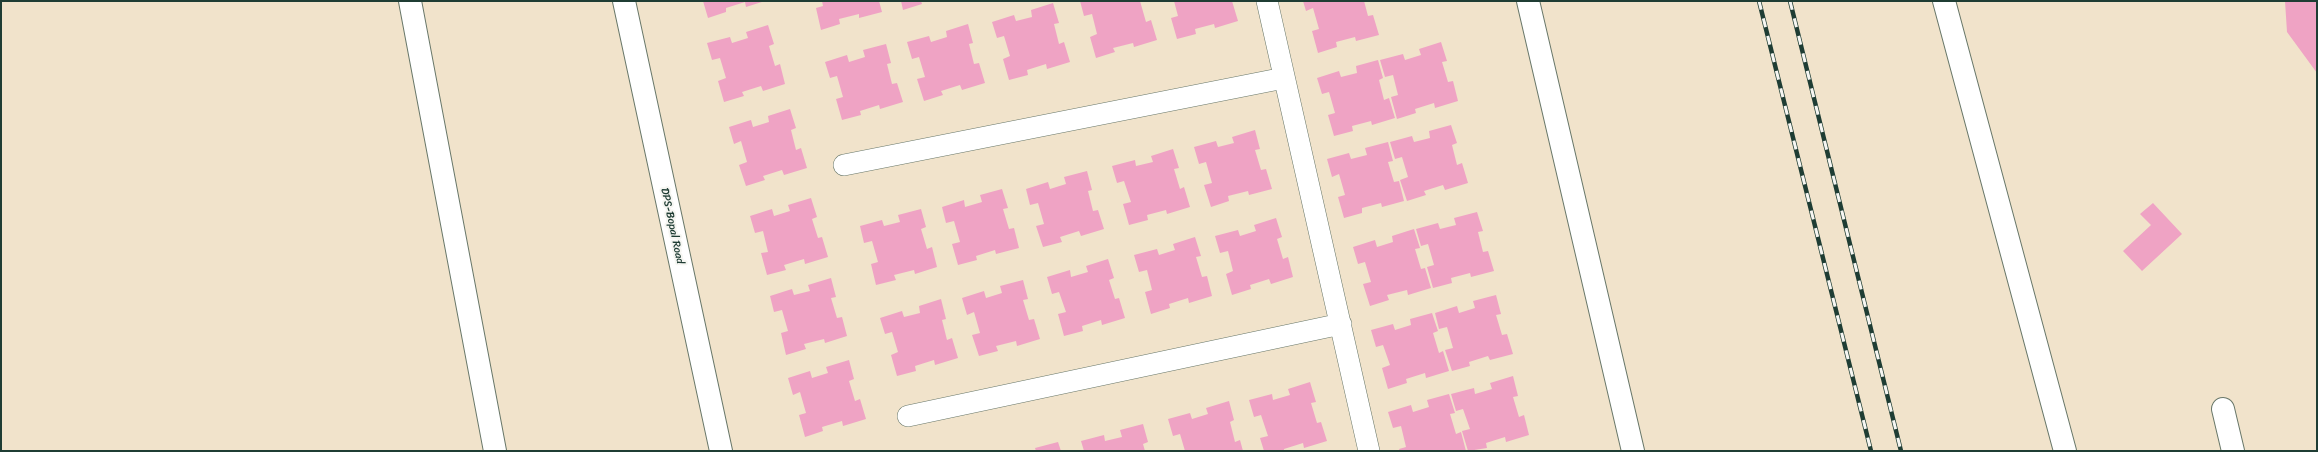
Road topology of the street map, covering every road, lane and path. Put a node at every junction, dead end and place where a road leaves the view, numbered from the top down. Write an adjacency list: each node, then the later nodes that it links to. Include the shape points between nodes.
1 (410, 1): 11 (street)
2 (624, 1): 12 (street, DPS-Bopal Road)
3 (1267, 1): 6 (lane)
4 (1528, 1): 14 (street)
5 (1944, 1): 15 (street)
6 (1284, 78): 7 (lane); 8 (lane)
7 (844, 165)
8 (1341, 324): 10 (lane); 13 (lane)
9 (2223, 409): 16 (street)
10 (908, 416)
11 (495, 451)
12 (721, 451)
13 (1369, 451)
14 (1633, 451)
15 (2065, 451)
16 (2233, 451)

